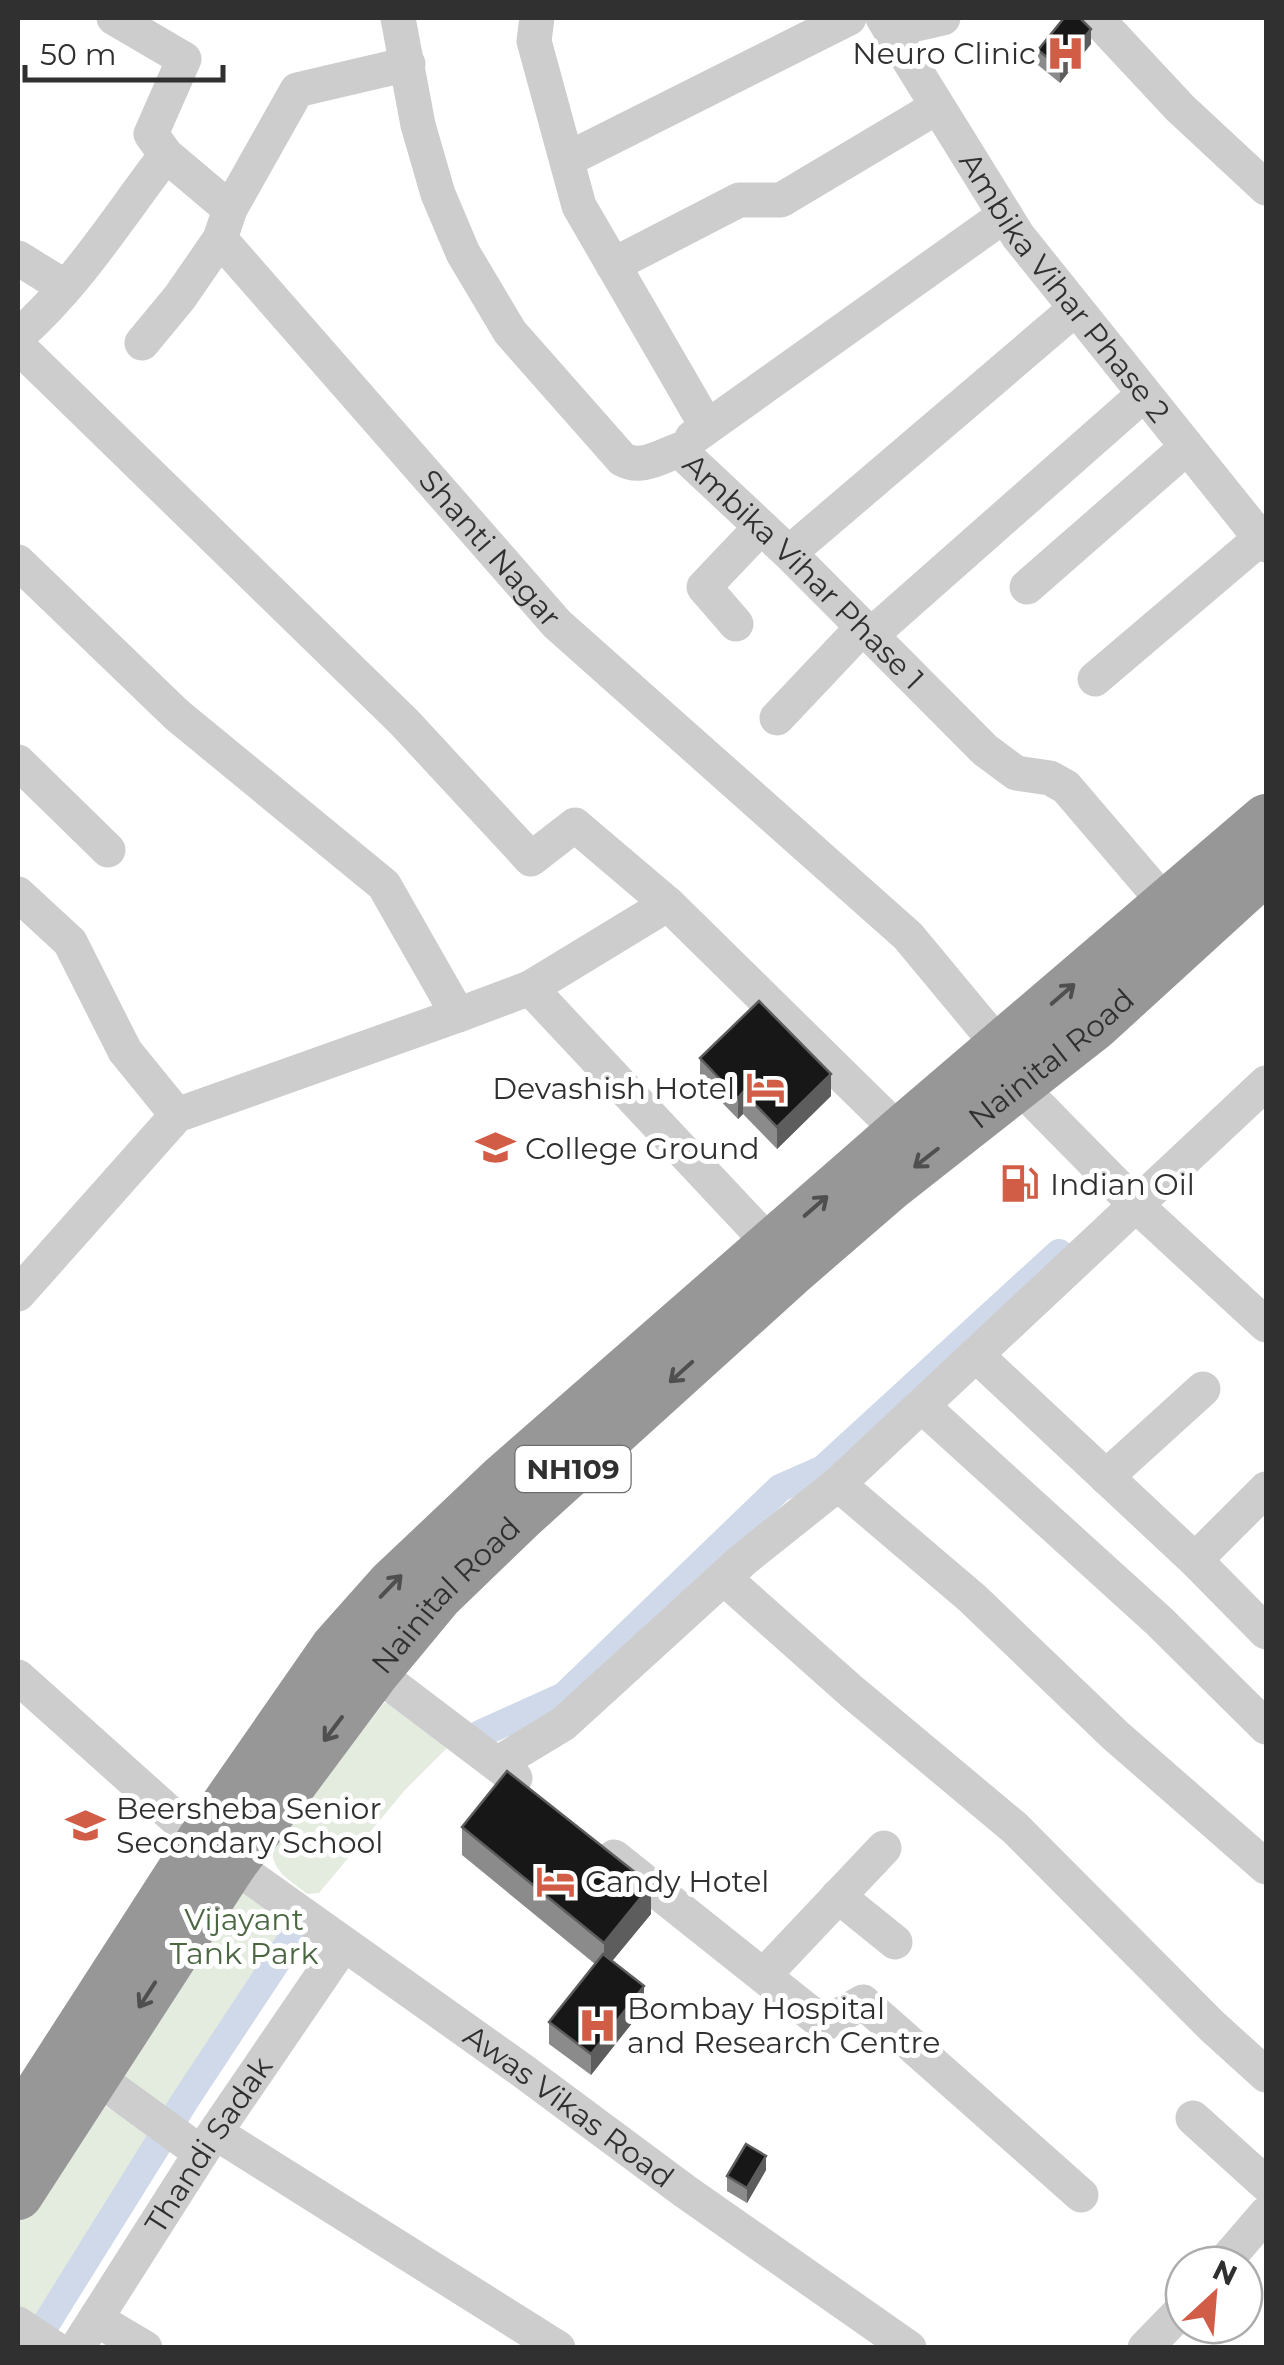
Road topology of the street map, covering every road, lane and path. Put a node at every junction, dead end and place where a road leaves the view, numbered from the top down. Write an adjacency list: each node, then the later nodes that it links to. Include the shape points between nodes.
1 (114, 18): 10 (street, via 184,60 151,134)
2 (398, 18): 8 (street, Ambika Vihar Phase 1)
3 (537, 18): 11 (street, via 534,40)
4 (849, 18): 11 (street)
5 (942, 18): 7 (street)
6 (1096, 18): 12 (street)
7 (886, 24): 9 (street, Ambika Vihar Phase 2)
8 (408, 64): 14 (street, via 297,90); 25 (street, Ambika Vihar Phase 1, via 438,194 463,253 510,332 622,459 642,464)
9 (937, 107): 13 (street, Ambika Vihar Phase 2); 16 (street, via 781,200 739,200)
10 (166, 155): 14 (street, Shanti Nagar); 17 (street)
11 (568, 160): 16 (street, via 579,206)
12 (1266, 188)
13 (1005, 215): 18 (street, Ambika Vihar Phase 2); 23 (street)
14 (225, 224): 20 (street); 44 (street, Shanti Nagar, via 556,624 908,936)
15 (18, 258): 17 (street)
16 (614, 265): 23 (street)
17 (64, 287): 19 (street)
18 (1075, 309): 22 (street, Ambika Vihar Phase 2); 28 (street)
19 (18, 336)
20 (142, 344)
21 (18, 346): 40 (street, via 404,722 531,859 576,825)
22 (1143, 394): 24 (street, Ambika Vihar Phase 2); 32 (street)
23 (706, 425): 25 (street)
24 (1186, 448): 27 (street, Ambika Vihar Phase 2); 30 (street)
25 (678, 450): 26 (street, Ambika Vihar Phase 1)
26 (761, 527): 28 (street, Ambika Vihar Phase 1); 31 (street, via 704,586)
27 (1264, 541): 33 (street)
28 (789, 553): 32 (street, Ambika Vihar Phase 1)
29 (18, 562): 43 (street, via 177,716 384,885)
30 (1028, 587)
31 (736, 624)
32 (868, 631): 34 (street); 41 (street, Ambika Vihar Phase 1, via 985,750 1016,773 1066,788)
33 (1094, 679)
34 (778, 718)
35 (18, 762): 37 (street)
36 (1266, 819): 41 (highway, Nainital Road / NH109)
37 (108, 850)
38 (1266, 869): 41 (highway, Nainital Road / NH109)
39 (18, 894): 46 (street, via 70,942 125,1051)
40 (668, 904): 42 (street); 47 (street)
41 (1179, 921): 44 (highway, Nainital Road / NH109)
42 (530, 988): 43 (street); 49 (street)
43 (458, 1015): 46 (street)
44 (1009, 1067): 47 (highway, Nainital Road / NH109); 48 (street, Shanti Nagar); 61 (highway, Nainital Road / NH109, one-way to 61, via 890,1186 438,1596)
45 (1266, 1083): 48 (street)
46 (177, 1115): 50 (street)
47 (900, 1132): 49 (highway, Nainital Road / NH109, one-way to 47)
48 (1129, 1198): 51 (street, Shanti Nagar); 52 (street)
49 (771, 1245): 61 (highway, Nainital Road / NH109, one-way to 49, via 392,1584)
50 (18, 1294)
51 (1266, 1325)
52 (977, 1356): 54 (street); 55 (street)
53 (1203, 1388): 55 (street)
54 (922, 1406): 56 (street); 63 (street)
55 (1106, 1477): 58 (street)
56 (838, 1484): 59 (street); 69 (street)
57 (1266, 1489): 58 (street)
58 (1195, 1560): 60 (street)
59 (724, 1578): 64 (street, via 563,1724); 74 (street, via 1014,1828)
60 (1266, 1632)
61 (357, 1658): 64 (street); 68 (highway, Nainital Road / NH109)
62 (18, 1677): 68 (street, Awas Vikas Road)
63 (1266, 1727)
64 (497, 1764): 65 (street)
65 (542, 1800)
66 (586, 1834): 73 (street)
67 (884, 1848): 70 (street)
68 (216, 1853): 72 (street, Awas Vikas Road); 75 (highway, Nainital Road / NH109, one-way to 75); 77 (highway, Nainital Road / NH109)
69 (1266, 1867)
70 (838, 1896): 71 (street); 73 (street)
71 (895, 1942)
72 (343, 1946): 78 (street, Thandi Sadak); 88 (street, Awas Vikas Road)
73 (764, 1975): 81 (street, via 824,2024 863,2002)
74 (1266, 2075)
75 (95, 2076): 77 (highway, Nainital Road / NH109); 78 (street)
76 (1193, 2118): 79 (street)
77 (29, 2120): 80 (highway, Nainital Road / NH109)
78 (189, 2136): 85 (street, Thandi Sadak); 87 (street)
79 (1266, 2184)
80 (18, 2195)
81 (1081, 2195)
82 (1266, 2214): 83 (street)
83 (1239, 2245)
84 (1164, 2328): 89 (street)
85 (54, 2335): 86 (street)
86 (144, 2348)
87 (558, 2348)
88 (909, 2348)
89 (1144, 2348)

